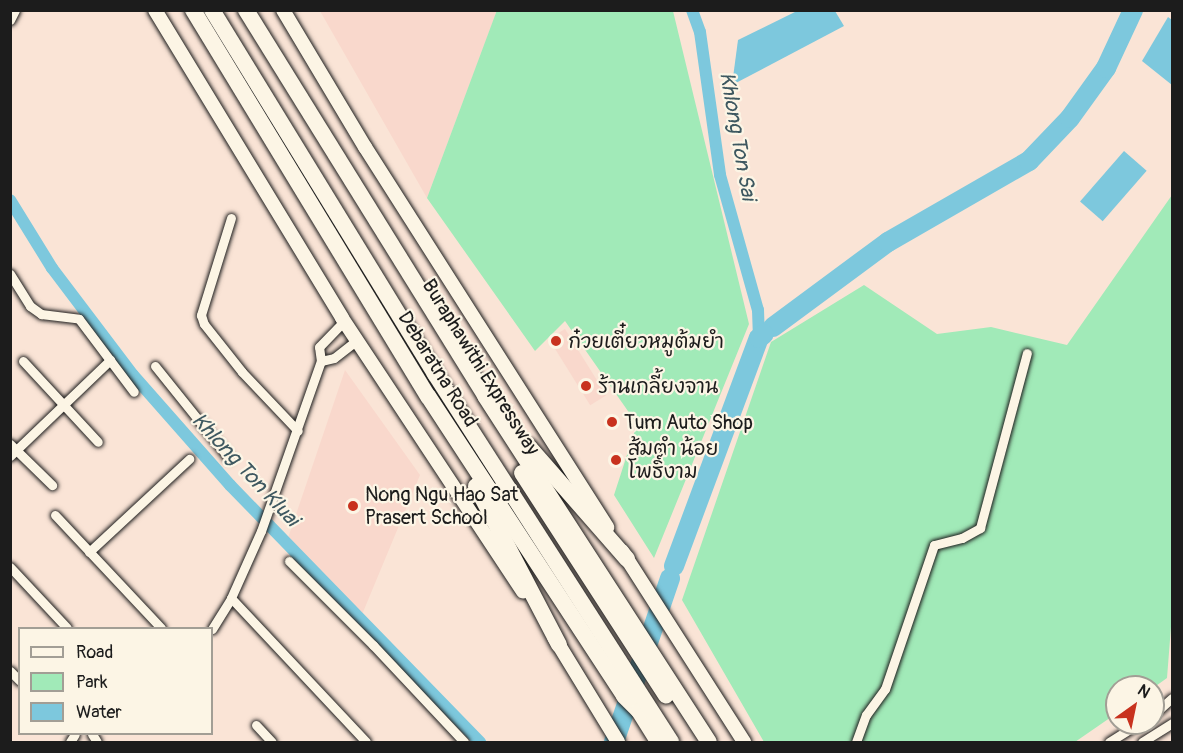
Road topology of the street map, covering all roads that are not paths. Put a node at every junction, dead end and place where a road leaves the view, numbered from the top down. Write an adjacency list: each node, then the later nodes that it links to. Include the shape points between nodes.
1 (15, 10): 8 (street)
2 (155, 10): 11 (main road)
3 (193, 10): 19 (highway, Debaratna Road)
4 (212, 10): 45 (highway, via 441,384)
5 (236, 10): 46 (highway, Buraphawithi Expressway, via 464,383)
6 (246, 10): 20 (highway, Debaratna Road)
7 (283, 10): 30 (main road, via 371,157)
8 (10, 20)
9 (231, 218): 22 (street, via 201,315 242,372)
10 (10, 274): 14 (street, via 35,310 48,316 79,319)
11 (344, 321): 12 (main road); 16 (street, via 320,347)
12 (357, 340): 16 (street, via 333,358); 37 (main road)
13 (1027, 353): 49 (street, via 980,528 962,538 933,545 885,689 866,715)
14 (110, 360): 18 (street); 21 (street)
15 (23, 361): 21 (street)
16 (321, 361): 22 (street)
17 (155, 366): 25 (street)
18 (134, 392)
19 (428, 396): 37 (highway); 44 (highway, Debaratna Road)
20 (485, 396): 30 (highway); 47 (highway, Debaratna Road)
21 (64, 406): 23 (street); 24 (street)
22 (298, 431): 33 (street, via 249,563)
23 (98, 442)
24 (13, 450): 27 (street)
25 (229, 458)
26 (189, 459): 29 (street)
27 (52, 485)
28 (55, 514): 29 (street)
29 (89, 552): 35 (street)
30 (627, 560): 48 (main road)
31 (289, 561): 42 (street)
32 (10, 567): 34 (street)
33 (231, 598): 36 (street); 41 (street)
34 (67, 627)
35 (159, 627)
36 (213, 627)
37 (559, 645): 43 (main road)
38 (1173, 723): 50 (street)
39 (256, 725): 40 (street)
40 (272, 742)
41 (366, 742)
42 (464, 742)
43 (618, 742)
44 (658, 742)
45 (671, 742)
46 (696, 742)
47 (709, 742)
48 (744, 742)
49 (856, 742)
50 (1142, 742)

